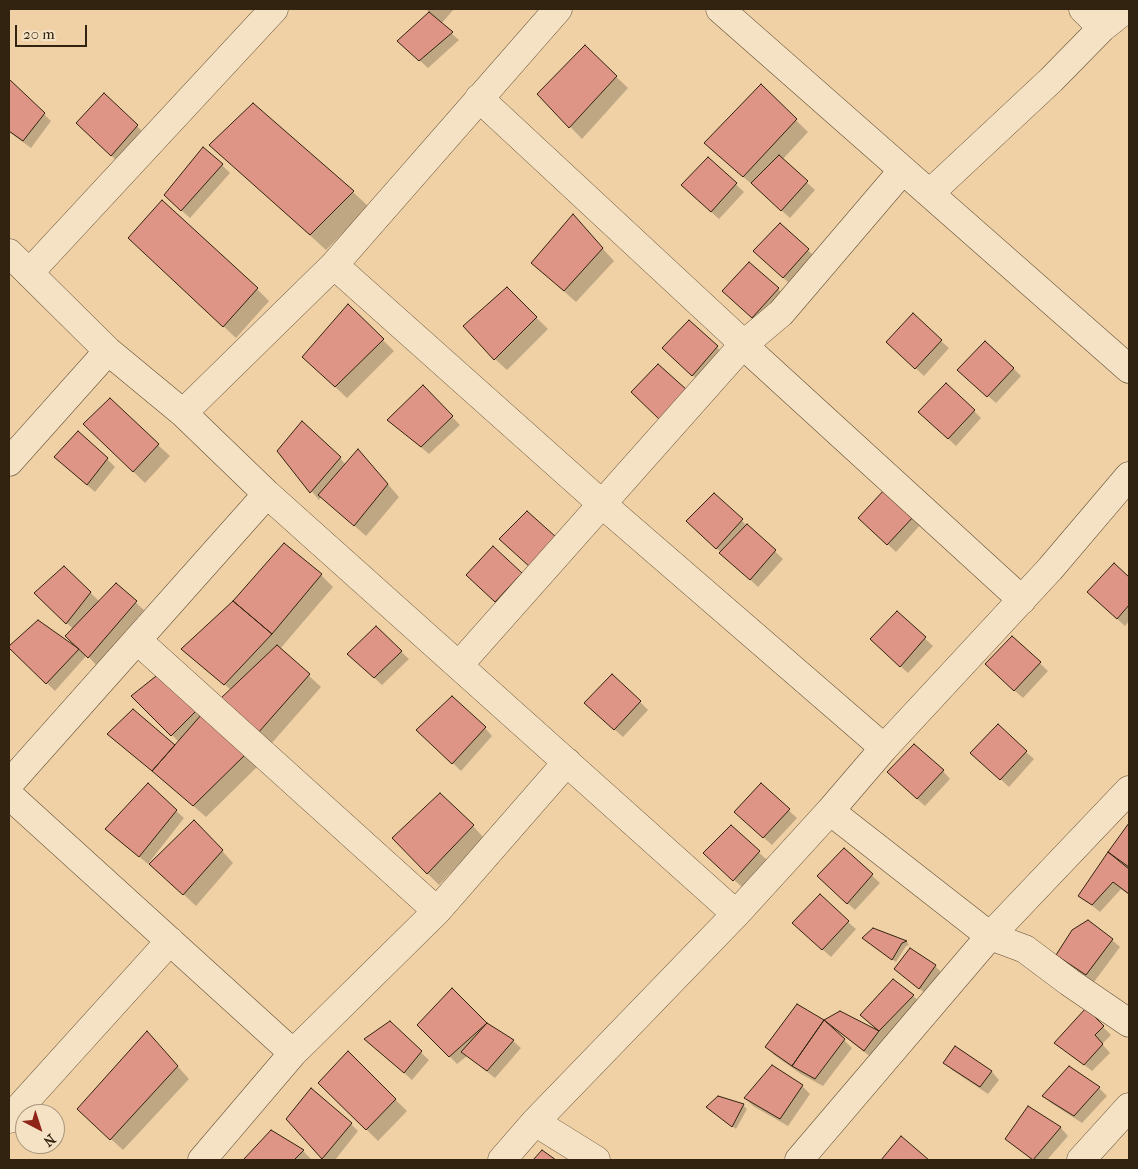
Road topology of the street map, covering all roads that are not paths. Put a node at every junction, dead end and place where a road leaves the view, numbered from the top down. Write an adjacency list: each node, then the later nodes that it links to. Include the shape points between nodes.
1 (274, 9): 12 (street)
2 (558, 9): 7 (street)
3 (720, 9): 8 (street)
4 (1083, 9): 6 (street)
5 (1126, 9): 6 (street)
6 (1102, 28): 9 (street)
7 (479, 98): 11 (street); 13 (street)
8 (903, 170): 9 (street); 13 (street, via 781,313)
9 (930, 193): 15 (street)
10 (9, 254): 12 (street)
11 (334, 265): 16 (street); 20 (street)
12 (30, 273): 14 (street)
13 (743, 346): 20 (street); 21 (street)
14 (108, 351): 16 (street); 17 (street)
15 (1125, 358)
16 (183, 412): 19 (street)
17 (9, 462)
18 (1129, 476): 21 (street)
19 (267, 494): 22 (street); 23 (street)
20 (602, 504): 23 (street); 24 (street)
21 (1022, 600): 24 (street)
22 (137, 640): 26 (street); 30 (street)
23 (459, 665): 25 (street)
24 (884, 748): 29 (street)
25 (567, 762): 30 (street); 31 (street)
26 (9, 784)
27 (1129, 790): 32 (street)
28 (9, 795): 33 (street)
29 (830, 811): 31 (street); 32 (street)
30 (437, 911): 35 (street)
31 (736, 914): 38 (street)
32 (990, 936): 34 (street, via 1025,949); 42 (street)
33 (170, 941): 35 (street); 37 (street)
34 (1129, 1023)
35 (293, 1053): 39 (street)
36 (1129, 1107): 43 (street)
37 (9, 1119)
38 (535, 1122): 40 (street); 41 (street)
39 (202, 1160)
40 (502, 1160)
41 (596, 1160)
42 (799, 1160)
43 (1081, 1160)

